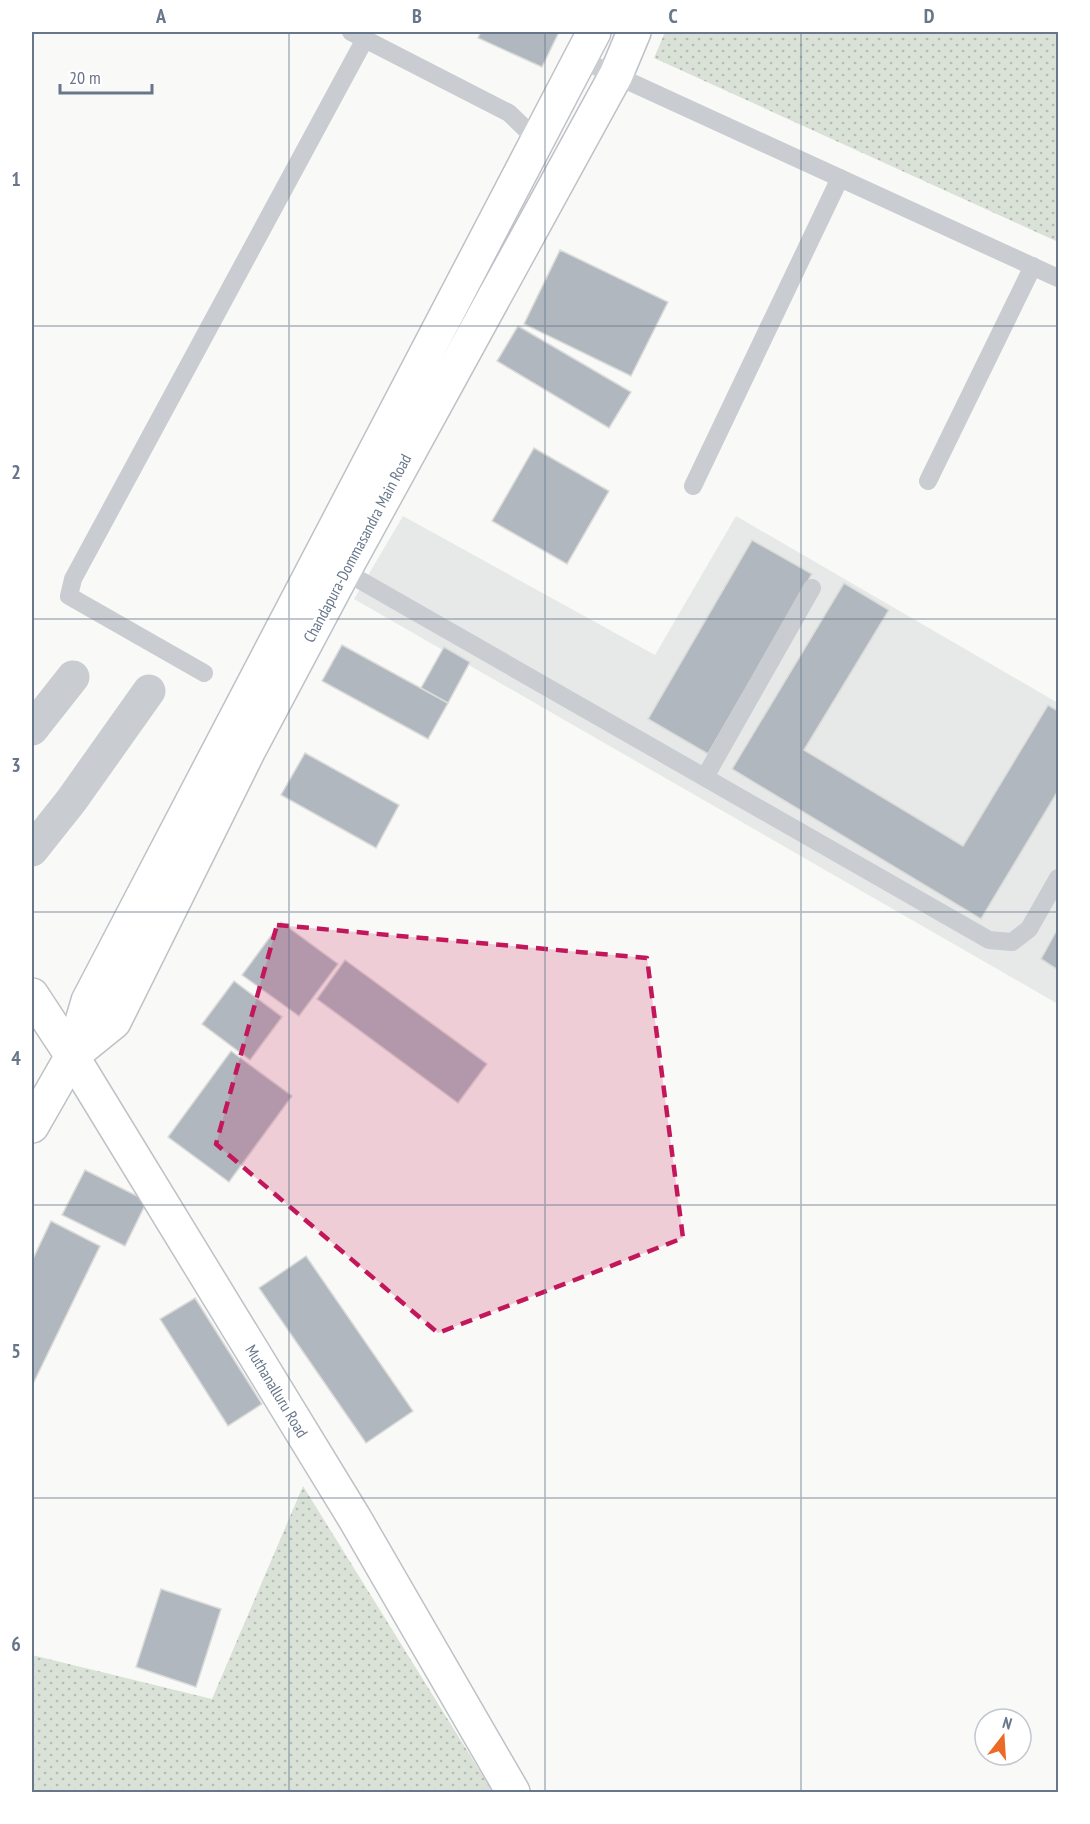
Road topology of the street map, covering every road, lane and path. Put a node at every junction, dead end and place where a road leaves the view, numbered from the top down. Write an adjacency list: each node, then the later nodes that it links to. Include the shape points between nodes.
1 (634, 32): 4 (main road, Chandapura-Dommasandra Main Road)
2 (358, 35): 5 (lane, via 509,113); 13 (lane, via 73,579 69,596)
3 (587, 45): 4 (lane); 5 (main road, Chandapura-Dommasandra Main Road)
4 (616, 75): 6 (lane); 11 (main road, Chandapura-Dommasandra Main Road)
5 (537, 140): 21 (main road, Chandapura-Dommasandra Main Road, via 94,990)
6 (840, 178): 7 (lane); 10 (lane)
7 (1033, 266): 8 (lane); 9 (lane)
8 (1059, 278)
9 (928, 481)
10 (693, 486)
11 (344, 571): 17 (lane); 21 (main road, Chandapura-Dommasandra Main Road, via 249,750 114,1022)
12 (812, 588): 17 (lane)
13 (204, 673)
14 (73, 677): 16 (street)
15 (149, 691): 18 (street)
16 (32, 729)
17 (705, 777): 19 (lane, via 989,940 1012,942 1029,929)
18 (32, 850)
19 (1059, 878)
20 (32, 995): 21 (main road, Muthanalluru Road)
21 (72, 1056): 22 (main road, Chandapura-Dommasandra Main Road); 23 (main road, Muthanalluru Road, via 355,1519)
22 (32, 1126)
23 (513, 1792)

